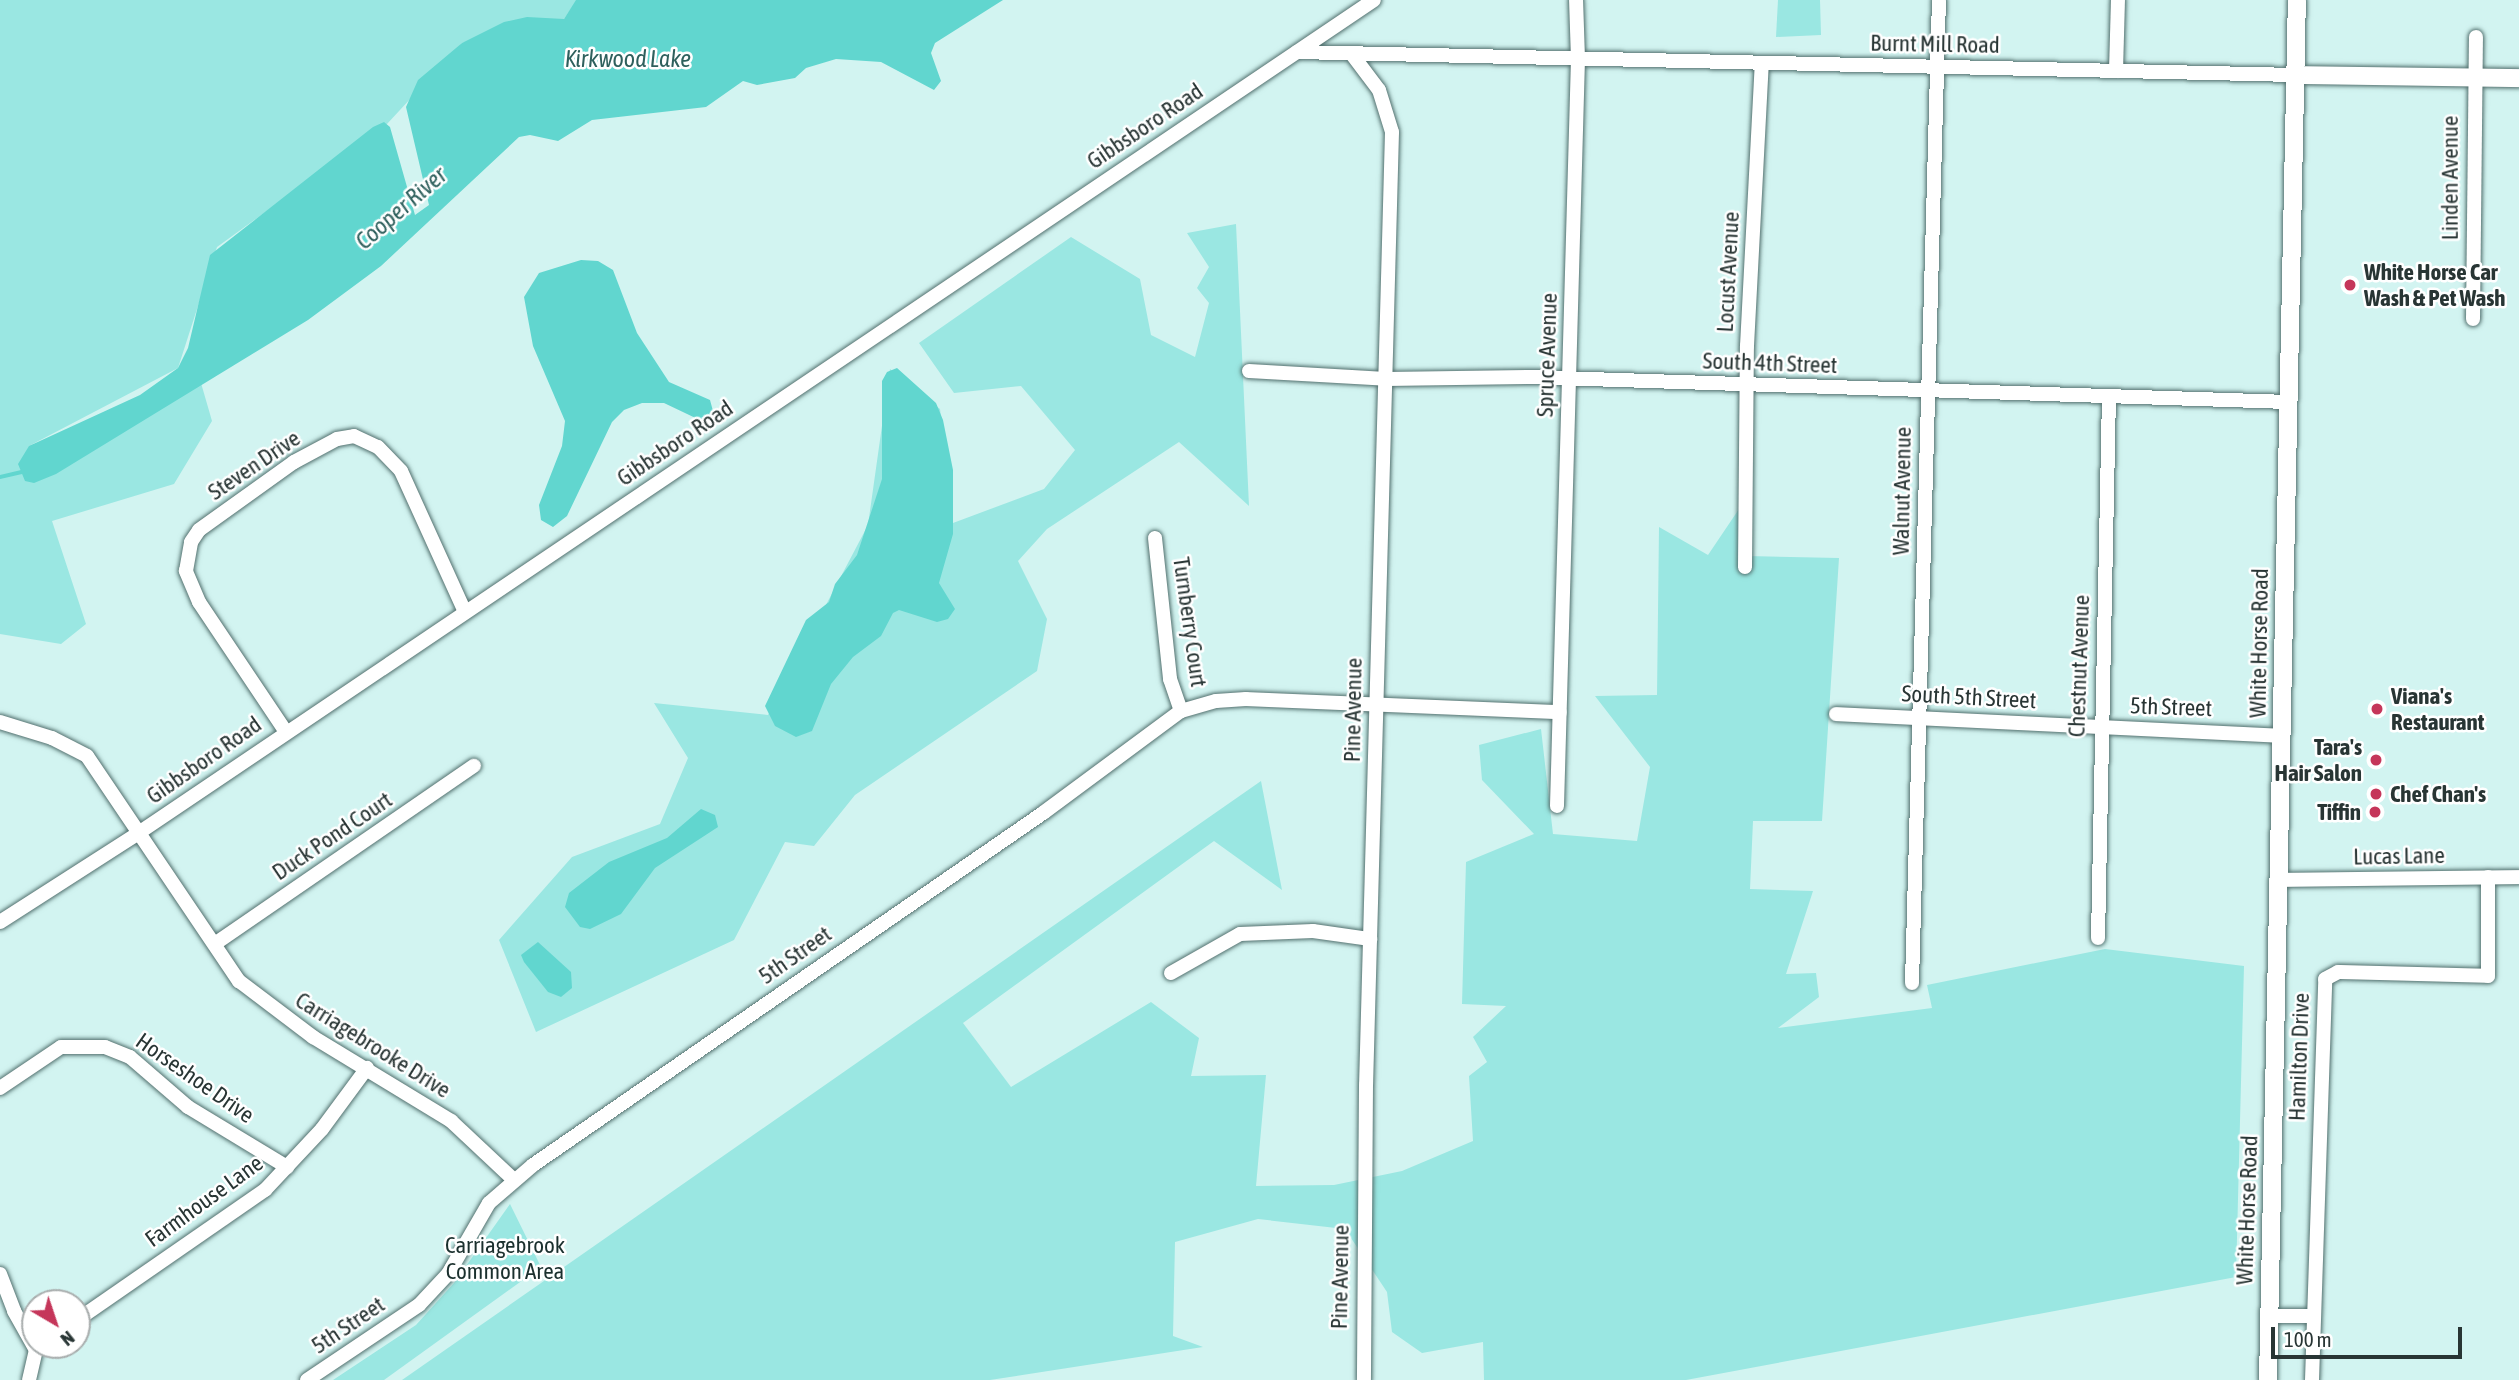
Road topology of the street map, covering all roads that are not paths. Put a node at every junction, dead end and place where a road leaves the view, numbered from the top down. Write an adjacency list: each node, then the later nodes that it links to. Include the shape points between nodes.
1 (1374, 0): 7 (street, Gibbsboro Road)
2 (1576, 0): 9 (street, Spruce Avenue)
3 (1939, 0): 11 (street, Walnut Avenue)
4 (2118, 0): 12 (street)
5 (2297, 0): 13 (main road, White Horse Road)
6 (2476, 37): 14 (street, Linden Avenue)
7 (1297, 52): 8 (street, Burnt Mill Road); 26 (street, Gibbsboro Road)
8 (1351, 53): 9 (street, Burnt Mill Road); 18 (street, Pine Avenue, via 1379,90 1391,124)
9 (1578, 59): 10 (street, Burnt Mill Road); 19 (street, Spruce Avenue)
10 (1762, 64): 11 (street, Burnt Mill Road); 20 (street, Locust Avenue)
11 (1936, 70): 12 (street, Burnt Mill Road); 21 (street, Walnut Avenue)
12 (2116, 71): 13 (street, Burnt Mill Road)
13 (2296, 75): 14 (main road, Burnt Mill Road); 23 (main road, White Horse Road)
14 (2472, 76): 15 (main road, Burnt Mill Road); 16 (street, Linden Avenue)
15 (2519, 79)
16 (2473, 319)
17 (1249, 371): 18 (street, South 4th Street)
18 (1386, 379): 19 (street, South 4th Street); 27 (street, Pine Avenue)
19 (1569, 379): 20 (street, South 4th Street); 29 (street, Spruce Avenue)
20 (1747, 385): 21 (street, South 4th Street); 25 (street, Locust Avenue)
21 (1926, 391): 22 (street, South 4th Street); 31 (street, Walnut Avenue)
22 (2109, 396): 23 (street, South 4th Street); 33 (street, Chestnut Avenue)
23 (2289, 402): 35 (main road, White Horse Road)
24 (1155, 538): 28 (street, Turnberry Court, via 1170,679)
25 (1745, 567)
26 (465, 612): 34 (street, Gibbsboro Road); 34 (street, Steven Drive, via 401,471 378,447 365,438 346,437 294,462 198,530 186,571 199,602)
27 (1376, 704): 28 (street, 5th Street, via 1246,699); 29 (street); 44 (street, Pine Avenue)
28 (1181, 711): 51 (street, 5th Street, via 1043,813)
29 (1559, 712): 37 (street, Spruce Avenue)
30 (1836, 713): 31 (street, South 5th Street)
31 (1922, 718): 33 (street, South 5th Street); 47 (street, Walnut Avenue)
32 (0, 722): 38 (street, Carriagebrooke Drive, via 52,738 87,756)
33 (2100, 727): 35 (street, 5th Street); 43 (street, Chestnut Avenue)
34 (286, 732): 38 (street, Gibbsboro Road)
35 (2282, 736): 41 (main road, White Horse Road)
36 (474, 766): 45 (street, Duck Pond Court)
37 (1557, 806)
38 (140, 832): 42 (street, Gibbsboro Road); 45 (street, Carriagebrooke Drive)
39 (2488, 877): 40 (street, Lucas Lane); 41 (street, Lucas Lane); 55 (street, Hamilton Drive, via 2488,976 2338,972 2325,979)
40 (2519, 877)
41 (2280, 880): 54 (main road, White Horse Road)
42 (0, 922)
43 (2098, 938)
44 (1370, 939): 46 (street, via 1313,931 1240,934); 60 (street, Pine Avenue)
45 (216, 943): 48 (street, Carriagebrooke Drive, via 239,981 266,1004)
46 (1171, 973)
47 (1912, 983)
48 (367, 1068): 50 (street, Farmhouse Lane); 51 (street, Carriagebrooke Drive, via 451,1121)
49 (0, 1088): 50 (street, Horseshoe Drive, via 61,1047 105,1046 130,1056 188,1107)
50 (287, 1167): 53 (street, Farmhouse Lane, via 265,1190)
51 (514, 1180): 59 (street, 5th Street, via 489,1203 437,1288)
52 (0, 1274): 56 (street)
53 (91, 1310)
54 (2269, 1315): 55 (street); 61 (main road, White Horse Road)
55 (2314, 1316): 62 (street, Hamilton Drive)
56 (21, 1321)
57 (35, 1359): 58 (street)
58 (29, 1380)
59 (307, 1380)
60 (1364, 1380)
61 (2268, 1380)
62 (2312, 1380)

